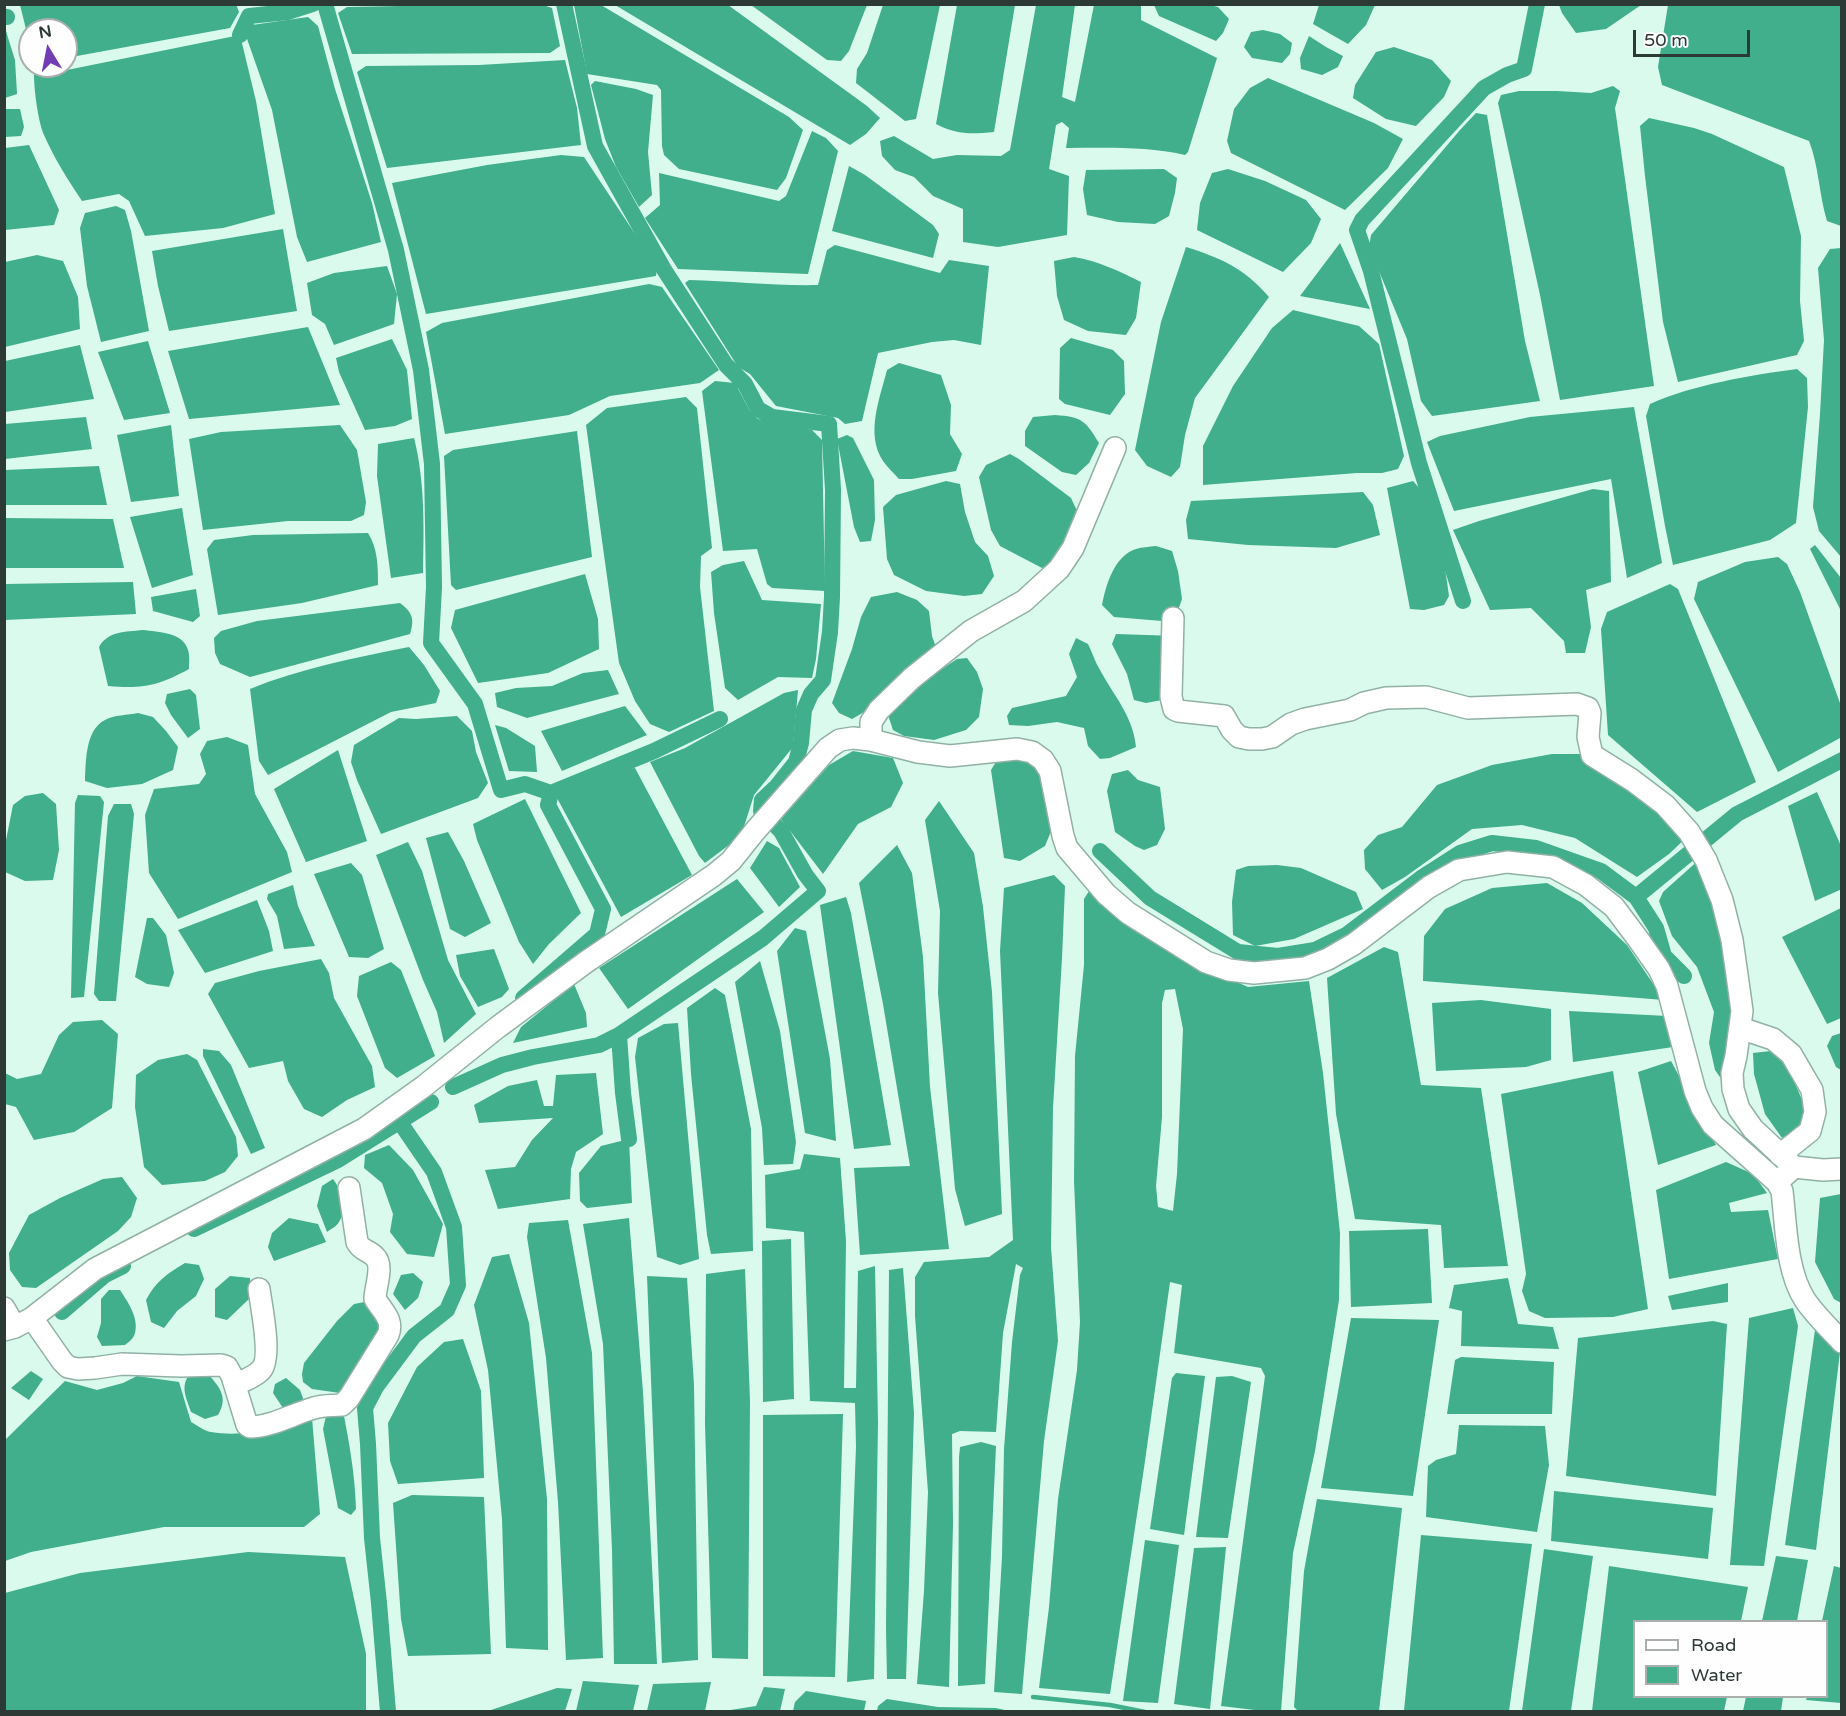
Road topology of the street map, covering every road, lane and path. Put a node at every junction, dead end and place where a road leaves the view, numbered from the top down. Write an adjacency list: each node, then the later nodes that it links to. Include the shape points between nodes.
1 (1115, 448): 3 (street, via 1073,548 1059,569 1024,601 971,631 912,678 871,722)
2 (1173, 618): 4 (street, via 1174,709 1224,716 1239,737 1272,737 1305,719 1386,698 1426,697 1468,708 1585,706 1590,713 1588,737 1592,755 1665,805 1689,832 1706,860 1732,940 1742,1011)
3 (871, 740): 7 (street, via 950,756 1017,749 1032,752 1050,771 1067,848 1106,894 1128,913 1206,962 1229,970 1254,973 1305,968 1328,959 1459,870 1507,862 1553,867 1586,885 1614,907 1638,939 1667,987 1702,1108 1713,1125); 11 (street, via 840,740 828,748 731,861 586,962 423,1088 364,1128 95,1269)
4 (1740, 1028): 5 (street, via 1732,1073 1739,1110); 5 (street, via 1773,1039 1791,1054 1812,1090 1815,1112 1810,1131)
5 (1787, 1161): 6 (street, via 1823,1170); 7 (street)
6 (1842, 1169)
7 (1777, 1182): 12 (street, via 1782,1191 1797,1285)
8 (349, 1188): 13 (street, via 357,1242 378,1261 375,1299 391,1324 388,1335 342,1405 315,1407 250,1426)
9 (259, 1289): 13 (street, via 266,1361 260,1372)
10 (4, 1308): 11 (street)
11 (17, 1325): 13 (street, via 68,1367 221,1365 227,1367)
12 (1842, 1342)
13 (235, 1385)

